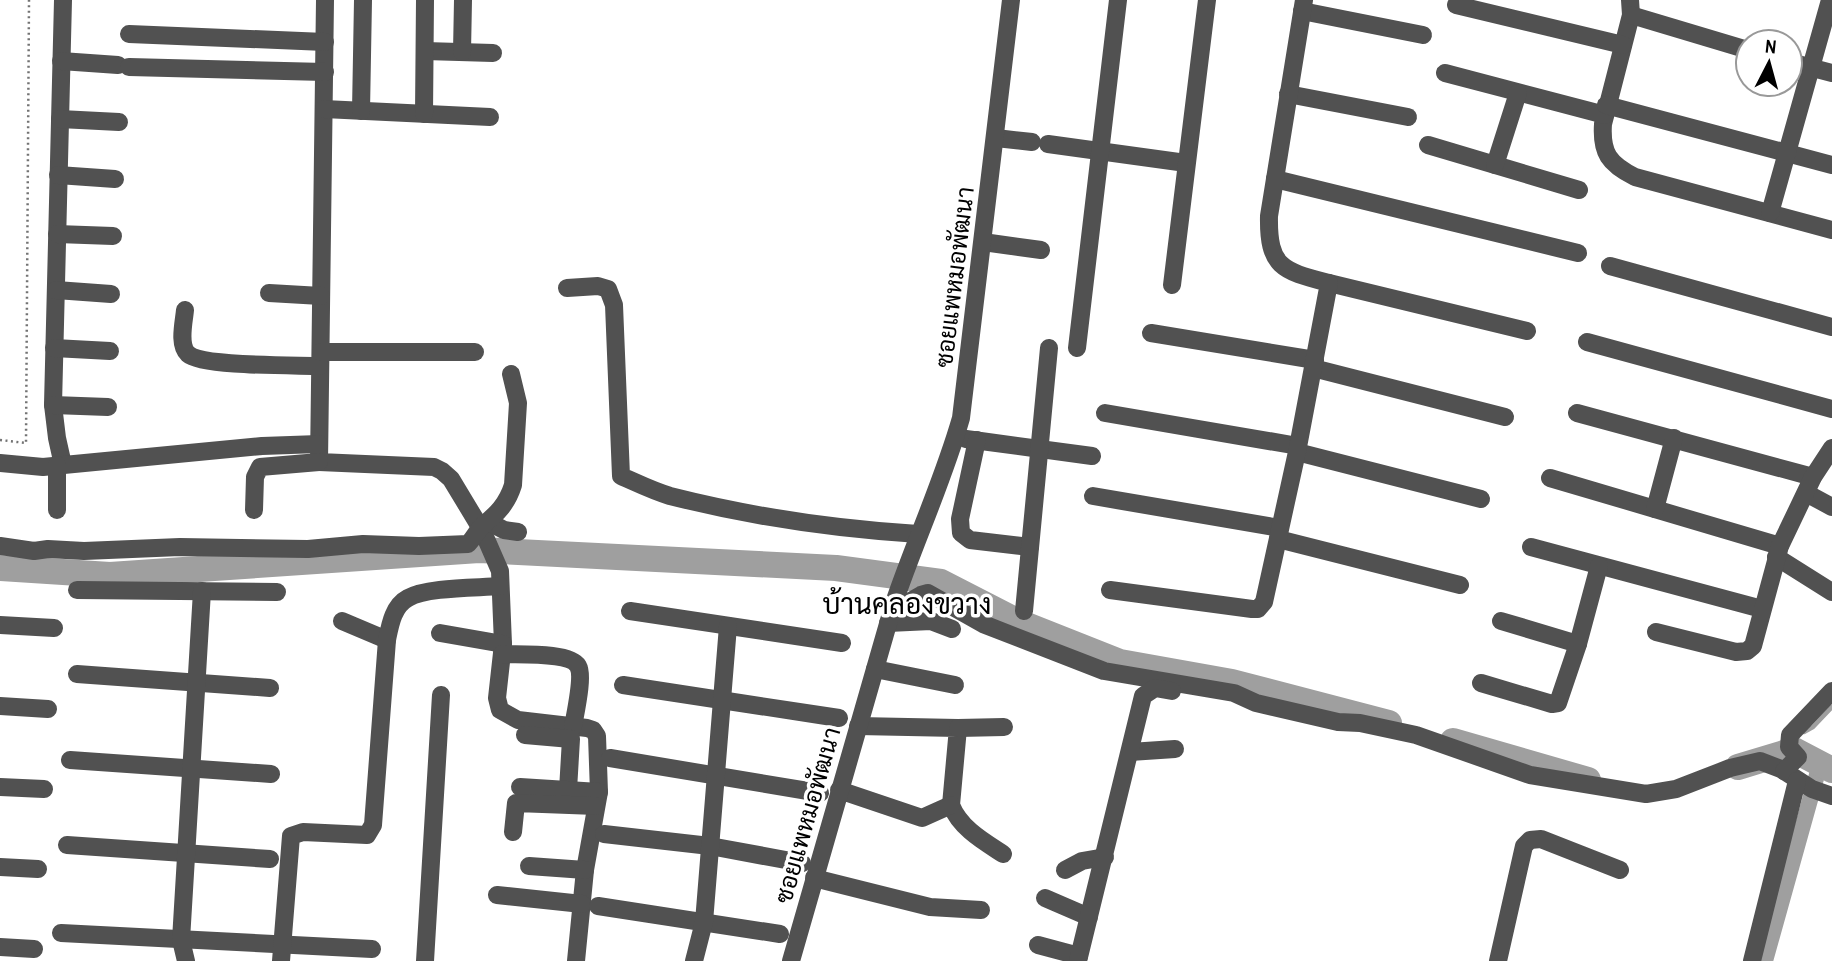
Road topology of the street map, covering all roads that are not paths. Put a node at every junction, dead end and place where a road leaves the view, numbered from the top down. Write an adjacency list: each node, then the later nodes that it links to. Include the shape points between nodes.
1 (63, 0): 23 (street)
2 (325, 0): 17 (street)
3 (363, 0): 35 (street)
4 (425, 0): 20 (street)
5 (463, 0): 21 (street)
6 (1011, 0): 41 (street, ซอยแพหมอพัฒนา)
7 (1118, 0): 43 (street)
8 (1207, 0): 45 (street)
9 (1830, 0): 26 (street)
10 (1457, 5): 18 (street)
11 (1303, 6): 14 (street); 32 (street)
12 (1630, 8): 18 (street); 19 (street)
13 (129, 34): 15 (street)
14 (1423, 35)
15 (153, 36): 16 (street); 25 (street)
16 (205, 37): 17 (street); 27 (street)
17 (325, 42): 28 (street)
18 (1623, 45): 34 (street)
19 (1734, 45)
20 (425, 51): 21 (street); 36 (street)
21 (462, 52): 22 (street)
22 (493, 53)
23 (61, 61): 25 (street); 39 (street)
24 (1804, 66): 26 (street)
25 (152, 68): 27 (street)
26 (1811, 68): 30 (street); 44 (street)
27 (205, 69): 28 (street)
28 (325, 72): 33 (street)
29 (1446, 73): 31 (street)
30 (1832, 73)
31 (1518, 93): 34 (street); 46 (street)
32 (1288, 94): 38 (street); 50 (street)
33 (324, 109): 35 (street); 66 (street)
34 (1606, 110): 44 (street); 52 (street, via 1602,141 1620,170)
35 (361, 111): 36 (street)
36 (424, 114): 37 (street)
37 (490, 117)
38 (1408, 117)
39 (60, 119): 40 (street); 48 (street)
40 (119, 122)
41 (996, 138): 43 (street); 56 (street, ซอยแพหมอพัฒนา)
42 (1427, 145): 46 (street)
43 (1100, 152): 45 (street); 74 (street)
44 (1787, 153): 47 (street); 52 (street)
45 (1186, 163): 61 (street)
46 (1495, 165): 51 (street)
47 (1832, 165)
48 (58, 175): 49 (street); 54 (street)
49 (115, 179)
50 (1275, 179): 58 (street); 60 (street, via 1269,235 1277,261 1286,270)
51 (1579, 190)
52 (1770, 213): 53 (street)
53 (1832, 230)
54 (57, 234): 55 (street); 63 (street)
55 (114, 236)
56 (983, 242): 57 (street); 86 (street, ซอยแพหมอพัฒนา)
57 (1041, 250)
58 (1578, 253)
59 (1610, 266): 68 (street)
60 (1329, 284): 69 (street); 78 (street)
61 (1172, 285)
62 (567, 288): 107 (street, via 608,289 614,304 621,476 668,495 736,509 853,530)
63 (56, 290): 65 (street); 72 (street)
64 (269, 293): 66 (street)
65 (111, 294)
66 (321, 296): 77 (street)
67 (185, 310): 77 (street, via 184,348 197,358 221,362)
68 (1832, 327)
69 (1527, 331)
70 (1151, 333): 78 (street)
71 (1587, 342): 82 (street)
72 (54, 348): 75 (street); 80 (street)
73 (1049, 348): 90 (street)
74 (1077, 348)
75 (110, 351)
76 (475, 352): 77 (street)
77 (320, 359): 92 (street)
78 (1314, 364): 85 (street); 91 (street)
79 (511, 374): 104 (street, via 518,403 513,485 509,498)
80 (53, 405): 81 (street); 95 (street)
81 (108, 407)
82 (1832, 409)
83 (1105, 413): 91 (street)
84 (1577, 413): 87 (street)
85 (1505, 417)
86 (955, 437): 88 (street); 107 (street, ซอยแพหมอพัฒนา)
87 (1674, 438): 97 (street); 101 (street)
88 (977, 440): 90 (street); 109 (street, via 961,533 970,540)
89 (1832, 448): 97 (street)
90 (1038, 449): 93 (street); 109 (street)
91 (1298, 449): 99 (street); 106 (street)
92 (319, 453): 95 (street, via 262,446); 103 (street, via 260,467 255,477); 104 (street, via 442,471)
93 (1092, 456)
94 (0, 463): 95 (street)
95 (60, 465): 102 (street)
96 (1550, 478): 101 (street)
97 (1810, 485): 100 (street); 111 (street)
98 (1093, 496): 106 (street)
99 (1481, 499)
100 (1832, 508)
101 (1655, 509): 111 (street)
102 (57, 510)
103 (254, 510)
104 (484, 527): 105 (street); 108 (street, via 468,544 452,546 31,551); 113 (street)
105 (518, 533)
106 (1279, 533): 114 (street); 116 (street, via 1264,602 1258,608)
107 (918, 534): 123 (street, ซอยแพหมอพัฒนา)
108 (0, 546)
109 (1030, 547): 122 (street)
110 (1531, 547): 112 (street)
111 (1778, 551): 119 (street); 120 (street)
112 (1599, 566): 120 (street); 134 (street)
113 (500, 578): 132 (street, via 408,597 391,619); 135 (street)
114 (1460, 585)
115 (77, 590): 117 (street)
116 (1110, 590)
117 (202, 591): 118 (street); 139 (street)
118 (278, 592)
119 (1832, 592)
120 (1762, 609): 130 (street, via 1753,646 1742,652)
121 (631, 611): 127 (street)
122 (1024, 611)
123 (891, 612): 129 (street); 136 (street, ซอยแพหมอพัฒนา); 148 (street, via 928,593 983,624 1104,671 1234,693)
124 (342, 621): 132 (street)
125 (1501, 621): 134 (street)
126 (0, 625): 128 (street)
127 (728, 626): 133 (street); 145 (street)
128 (54, 628)
129 (952, 629)
130 (1656, 632)
131 (440, 633): 135 (street)
132 (387, 640): 201 (street, via 373,825 367,835 303,832 290,836)
133 (842, 643)
134 (1578, 644): 138 (street, via 1558,703 1552,705)
135 (503, 649): 151 (street, via 497,698 500,710 518,720); 151 (street, via 570,659 578,666)
136 (875, 668): 141 (street); 150 (street, ซอยแพหมอพัฒนา)
137 (77, 674): 139 (street)
138 (1481, 682)
139 (196, 683): 142 (street); 159 (street)
140 (623, 685): 145 (street)
141 (955, 685)
142 (270, 688)
143 (1832, 691): 162 (street, via 1790,735 1788,744 1797,756)
144 (441, 695): 204 (street)
145 (722, 701): 149 (street); 161 (street)
146 (0, 706): 147 (street)
147 (48, 709)
148 (1293, 711): 156 (street, via 1283,716 1155,688 1143,696); 162 (street, via 1416,735 1530,775 1646,794 1676,789 1754,761)
149 (839, 718)
150 (858, 726): 153 (street); 167 (street, ซอยแพหมอพัฒนา)
151 (573, 727): 170 (street, via 593,730 597,736)
152 (1004, 727): 153 (street)
153 (958, 728): 171 (street)
154 (525, 734): 166 (street, via 571,739)
155 (1175, 749): 156 (street)
156 (1130, 752): 178 (street)
157 (610, 758): 161 (street)
158 (70, 760): 159 (street)
159 (191, 769): 160 (street); 176 (street)
160 (271, 774)
161 (716, 775): 168 (street); 175 (street)
162 (1796, 775): 169 (street); 209 (street)
163 (0, 787): 165 (street)
164 (520, 787): 166 (street)
165 (44, 789)
166 (568, 790): 170 (street)
167 (839, 790): 171 (street, via 922,818); 187 (street, ซอยแพหมอพัฒนา)
168 (820, 793)
169 (1832, 796)
170 (597, 799): 172 (street, via 516,803); 184 (street)
171 (951, 806): 177 (street, via 970,830)
172 (513, 832)
173 (604, 834): 175 (street)
174 (67, 845): 176 (street)
175 (710, 846): 180 (street); 193 (street)
176 (187, 853): 179 (street); 196 (street)
177 (1003, 854)
178 (1105, 857): 185 (street); 192 (street)
179 (270, 859)
180 (802, 863)
181 (529, 866): 184 (street)
182 (0, 867): 183 (street)
183 (38, 869)
184 (585, 870): 190 (street)
185 (1065, 870)
186 (1619, 870): 208 (street, via 1541,839 1530,840 1524,846)
187 (814, 878): 191 (street, via 930,907); 207 (street, ซอยแพหมอพัฒนา)
188 (497, 895): 190 (street)
189 (1045, 898): 192 (street)
190 (590, 905): 193 (street); 205 (street)
191 (981, 910)
192 (1089, 916): 202 (street)
193 (704, 922): 195 (street); 206 (street)
194 (61, 933): 196 (street)
195 (780, 934)
196 (181, 940): 201 (street); 203 (street)
197 (1038, 945): 202 (street)
198 (0, 947): 199 (street)
199 (34, 949)
200 (372, 949): 201 (street)
201 (281, 953)
202 (1079, 958)
203 (186, 961)
204 (425, 961)
205 (576, 961)
206 (694, 961)
207 (791, 961)
208 (1498, 961)
209 (1752, 961)

